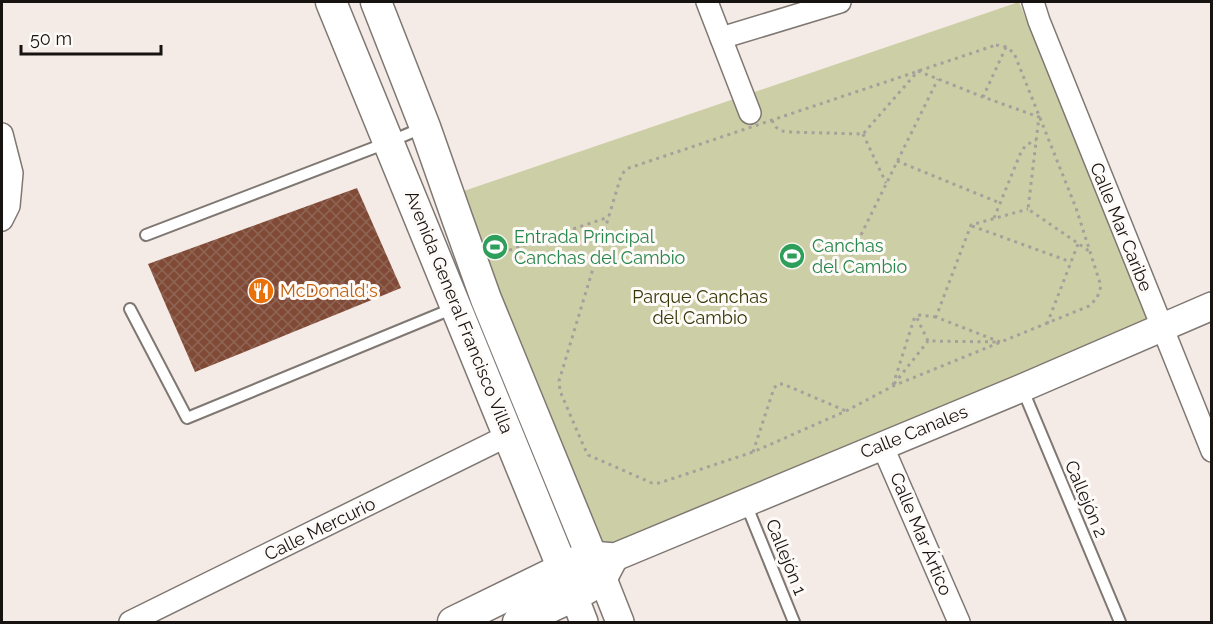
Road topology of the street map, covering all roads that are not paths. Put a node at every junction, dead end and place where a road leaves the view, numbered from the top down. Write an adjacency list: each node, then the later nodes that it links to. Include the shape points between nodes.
1 (332, 2): 10 (main road, Avenida General Francisco Villa)
2 (376, 2): 8 (main road, Avenida General Francisco Villa)
3 (707, 2): 6 (street)
4 (840, 2): 6 (street)
5 (1033, 2): 16 (street, Calle Mar Caribe)
6 (721, 38): 7 (street)
7 (750, 113)
8 (425, 127): 10 (lane); 13 (main road, Avenida General Francisco Villa, via 473,263)
9 (2, 134): 11 (street, via 12,173 9,206)
10 (389, 142): 12 (lane); 13 (main road, Avenida General Francisco Villa)
11 (2, 220)
12 (146, 235)
13 (471, 303): 15 (lane, via 187,418); 18 (main road, Avenida General Francisco Villa); 22 (main road, Avenida General Francisco Villa)
14 (1212, 306): 16 (street, Calle Canales)
15 (130, 309)
16 (1161, 327): 17 (street, Calle Canales); 20 (street, Calle Mar Caribe)
17 (1022, 388): 19 (street, Calle Canales); 30 (lane, Callejón 2)
18 (509, 435): 23 (main road, Avenida General Francisco Villa); 24 (street, Calle Mercurio)
19 (882, 445): 21 (street, Calle Canales); 29 (street, Calle Mar Ártico)
20 (1212, 451)
21 (746, 503): 22 (street, Calle Canales); 28 (lane, Callejón 1)
22 (603, 564): 23 (main road, Calle Canales); 27 (street, Avenida General Francisco Villa)
23 (574, 596): 25 (main road, Calle Canales); 26 (main road, Calle Canales)
24 (130, 622)
25 (453, 622)
26 (519, 622)
27 (620, 622)
28 (794, 622)
29 (959, 622)
30 (1120, 622)

